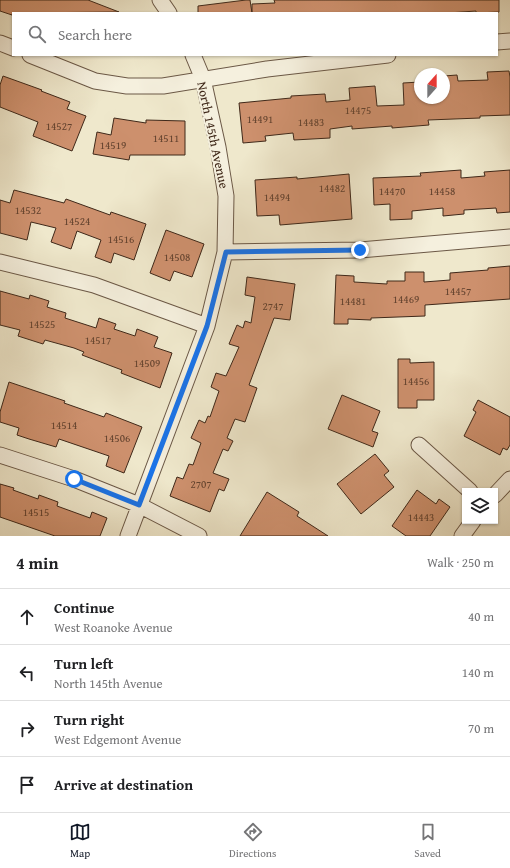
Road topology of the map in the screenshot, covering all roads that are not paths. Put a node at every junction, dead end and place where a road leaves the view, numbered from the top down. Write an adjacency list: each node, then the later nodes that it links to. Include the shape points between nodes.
1 (160, 0): 2 (street)
2 (168, 12)
3 (510, 41): 4 (street)
4 (498, 42)
5 (0, 43): 6 (street)
6 (12, 48)
7 (32, 56): 10 (street, via 94,81 127,86 163,86)
8 (193, 56): 10 (street, North 145th Avenue)
9 (379, 56): 10 (street)
10 (202, 79): 12 (street, North 145th Avenue, via 218,147 226,196)
11 (510, 237): 12 (street, via 360,250)
12 (226, 252): 14 (street, North 145th Avenue)
13 (0, 262): 14 (street, via 94,285)
14 (207, 326): 20 (street, North 145th Avenue)
15 (419, 445): 18 (street)
16 (0, 455): 20 (street, via 74,479)
17 (510, 479): 19 (street)
18 (467, 488)
19 (498, 492)
20 (139, 505): 22 (street, North 145th Avenue); 23 (street)
21 (471, 524): 24 (street)
22 (128, 536)
23 (199, 536)
24 (462, 536)

